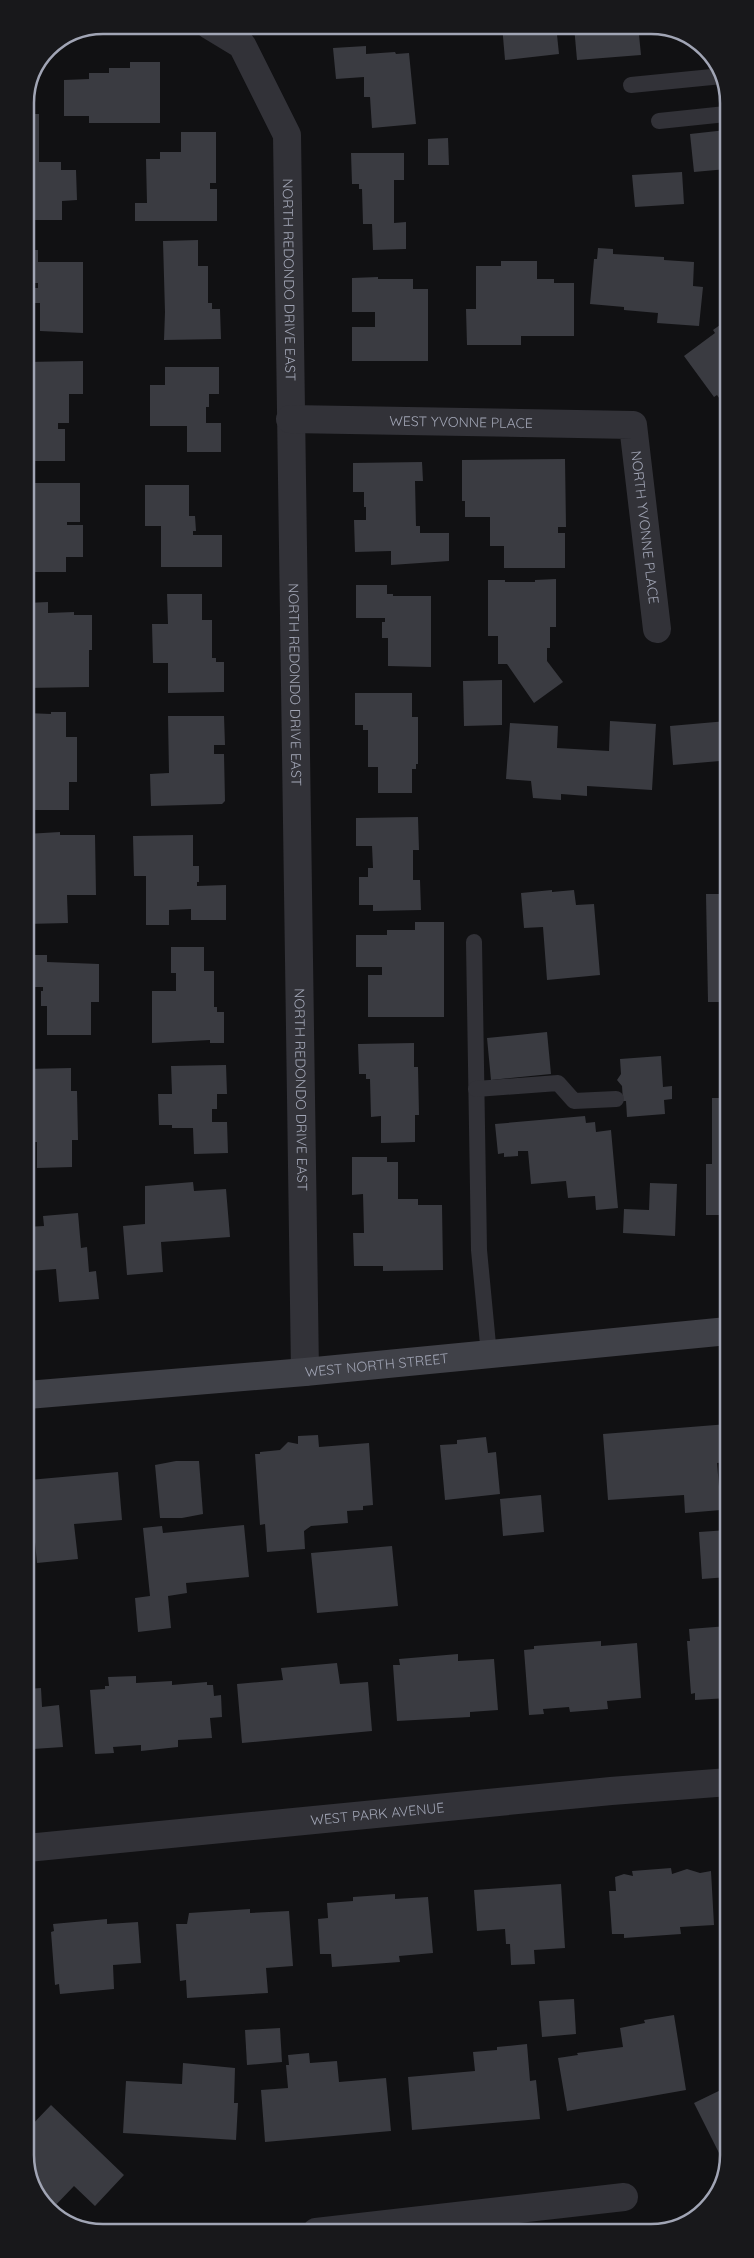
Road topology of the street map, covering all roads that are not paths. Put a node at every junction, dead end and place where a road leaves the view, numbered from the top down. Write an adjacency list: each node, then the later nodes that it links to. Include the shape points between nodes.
1 (224, 34): 6 (street, NORTH REDONDO DRIVE EAST, via 242,45 287,135)
2 (715, 77): 3 (lane)
3 (631, 84)
4 (720, 115): 5 (lane)
5 (658, 121)
6 (290, 419): 7 (street, WEST YVONNE PLACE); 14 (street, NORTH REDONDO DRIVE EAST)
7 (633, 425): 8 (street, NORTH YVONNE PLACE)
8 (657, 629)
9 (474, 942): 10 (lane)
10 (476, 1089): 11 (lane, via 558,1082 574,1101); 13 (lane, via 479,1250)
11 (616, 1099)
12 (720, 1332): 13 (street, WEST NORTH STREET)
13 (488, 1355): 14 (street, WEST NORTH STREET)
14 (305, 1372): 15 (street, WEST NORTH STREET)
15 (34, 1394)
16 (720, 1783): 17 (street, WEST PARK AVENUE)
17 (34, 1847)
18 (624, 2197): 19 (street)
19 (386, 2224)

